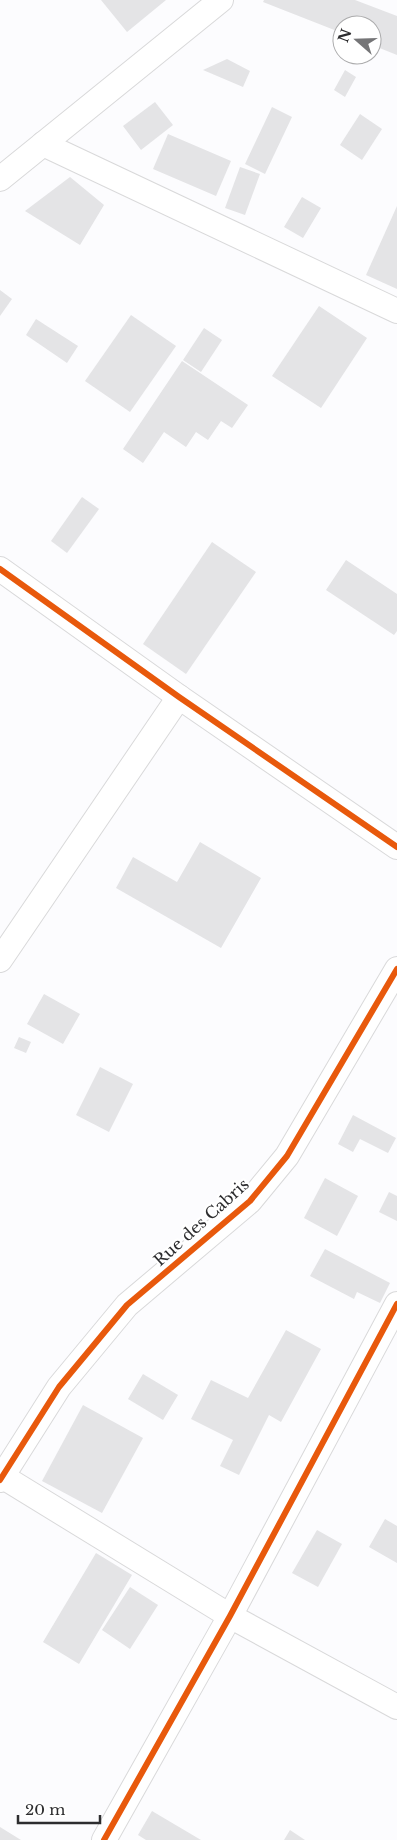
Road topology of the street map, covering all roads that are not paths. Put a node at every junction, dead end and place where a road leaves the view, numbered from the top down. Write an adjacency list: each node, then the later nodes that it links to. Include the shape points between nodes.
1 (221, 0): 2 (street)
2 (43, 144): 3 (street); 4 (street)
3 (0, 179)
4 (397, 311)
5 (0, 569): 6 (street)
6 (179, 698): 7 (street); 8 (street)
7 (397, 847)
8 (0, 960)
9 (397, 969): 11 (street, Rue des Cabris, via 287,1156 250,1201 127,1305 60,1387)
10 (397, 1304): 12 (street)
11 (1, 1477): 12 (street)
12 (230, 1616): 13 (street); 14 (street)
13 (397, 1707)
14 (104, 1840)

